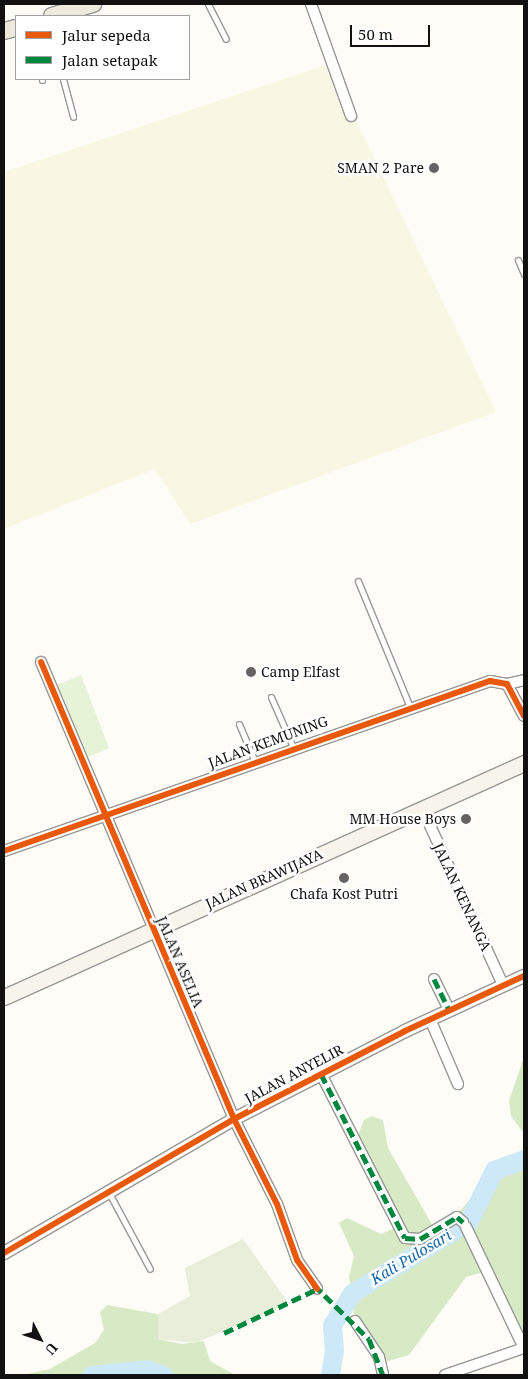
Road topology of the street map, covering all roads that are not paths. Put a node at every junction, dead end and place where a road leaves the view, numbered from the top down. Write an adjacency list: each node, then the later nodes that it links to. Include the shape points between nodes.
1 (93, 4): 4 (main road)
2 (208, 4): 5 (lane)
3 (311, 4): 7 (street)
4 (55, 15)
5 (226, 38)
6 (63, 80): 8 (lane)
7 (351, 116)
8 (73, 117)
9 (518, 260): 10 (lane)
10 (524, 274)
11 (358, 581): 16 (lane)
12 (41, 662): 23 (street, JALAN ASELIA)
13 (524, 680): 14 (street, JALAN KEMUNING)
14 (507, 684): 16 (street, JALAN KEMUNING, via 490,681); 17 (street)
15 (271, 696): 19 (lane)
16 (410, 707): 19 (street, JALAN KEMUNING)
17 (524, 716)
18 (240, 724): 20 (lane)
19 (293, 747): 20 (street, JALAN KEMUNING)
20 (254, 760): 23 (street, JALAN KEMUNING)
21 (524, 763): 22 (main road, JALAN BRAWIJAYA)
22 (422, 808): 25 (main road, JALAN BRAWIJAYA); 28 (street, JALAN KENANGA)
23 (106, 813): 24 (street, JALAN KEMUNING); 25 (street, JALAN ASELIA)
24 (4, 851)
25 (151, 929): 29 (main road, JALAN BRAWIJAYA); 34 (street, JALAN ASELIA)
26 (524, 976): 28 (street, JALAN ANYELIR)
27 (434, 979): 30 (street)
28 (503, 985): 30 (street, JALAN ANYELIR)
29 (4, 997)
30 (450, 1010): 31 (street, JALAN ANYELIR)
31 (430, 1019): 32 (street, JALAN ANYELIR); 33 (street)
32 (321, 1074): 34 (street, JALAN ANYELIR); 40 (street, via 405,1238 420,1239 457,1218 465,1225)
33 (458, 1084)
34 (234, 1120): 35 (street, JALAN ANYELIR); 38 (street, JALAN ASELIA, via 277,1204 297,1260)
35 (108, 1192): 36 (street, JALAN ANYELIR); 37 (lane)
36 (4, 1254)
37 (150, 1269)
38 (318, 1289)
39 (355, 1321): 41 (street, via 379,1357)
40 (524, 1348): 42 (street)
41 (383, 1375)
42 (445, 1375)

